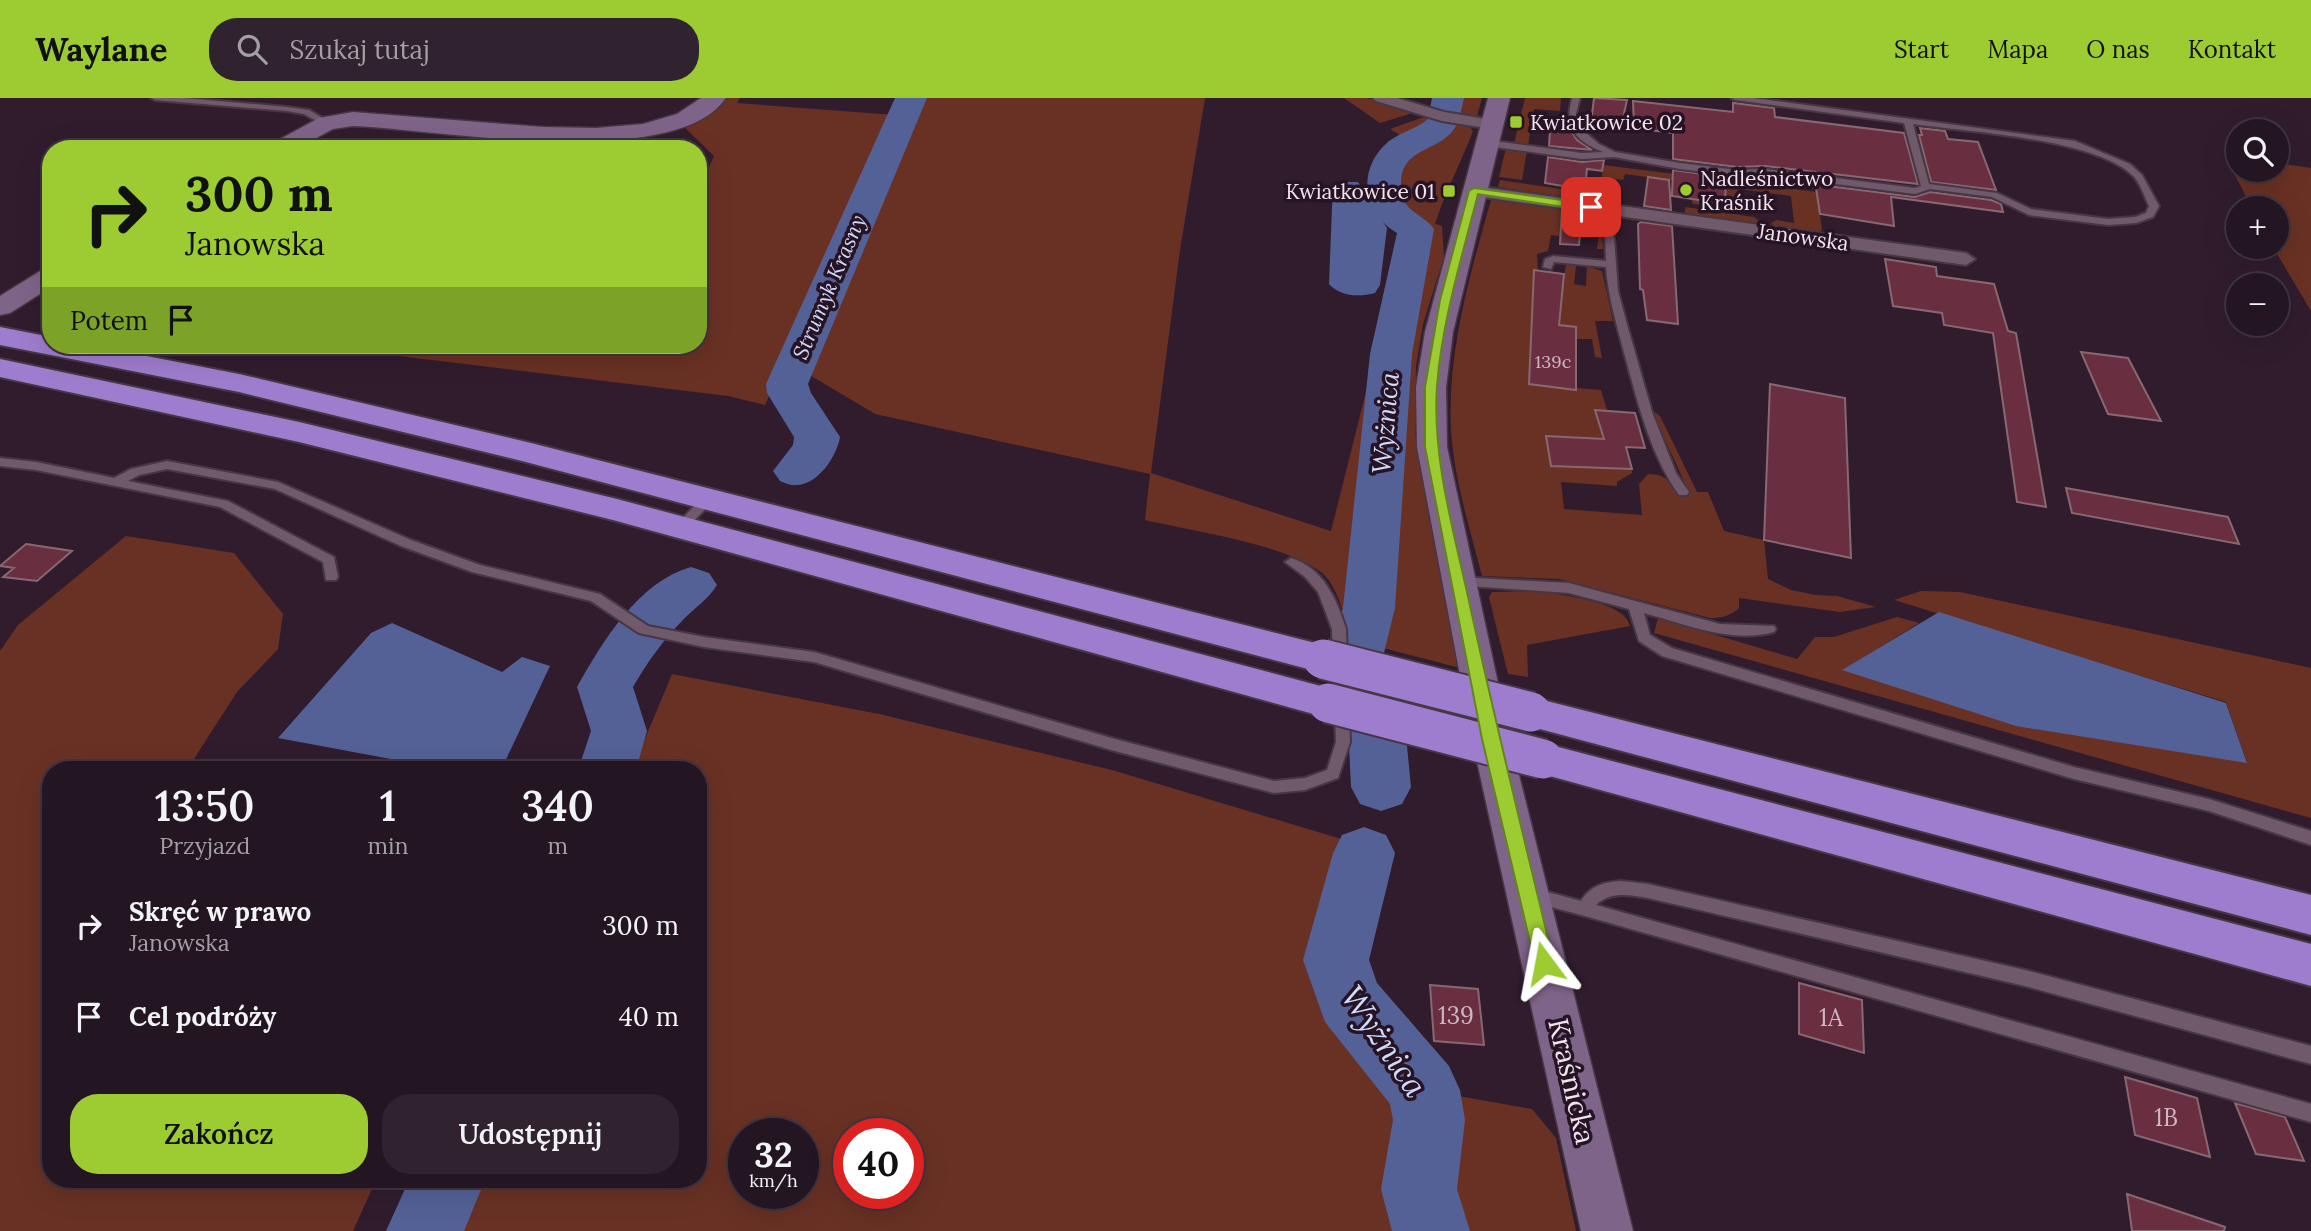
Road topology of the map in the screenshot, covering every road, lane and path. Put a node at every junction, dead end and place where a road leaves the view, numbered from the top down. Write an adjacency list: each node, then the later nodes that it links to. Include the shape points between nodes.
1 (155, 98): 9 (lane, via 288,109)
2 (715, 98): 9 (street, via 673,123 614,135 382,119)
3 (1381, 98): 6 (street)
4 (1576, 98): 11 (lane, via 1574,127)
5 (1735, 98): 7 (lane)
6 (1456, 119): 8 (street)
7 (1908, 121): 12 (lane); 12 (lane, via 2072,143 2138,174 2154,206 2150,215 2136,220 2108,222 2029,212 1994,195)
8 (1493, 122): 11 (lane, via 1582,156); 13 (street)
9 (327, 123): 10 (street)
10 (296, 140)
11 (1614, 154): 12 (lane, via 1737,173 1765,172 1914,191)
12 (1925, 186)
13 (1474, 191): 14 (street, Janowska); 31 (street, via 1439,332 1430,407 1434,463)
14 (1607, 210): 15 (street, Janowska); 16 (lane)
15 (1966, 259)
16 (1611, 264): 17 (lane, via 1553,259); 26 (lane, via 1613,291 1646,412 1670,474)
17 (1548, 267)
18 (42, 281): 19 (street)
19 (11, 300)
20 (0, 336): 21 (highway)
21 (42, 344)
22 (92, 354): 27 (highway, via 239,383)
23 (0, 368): 28 (highway, via 286,429)
24 (0, 462): 25 (lane)
25 (116, 482): 29 (lane, via 167,465 278,486 477,569 595,597 635,625 655,632 814,657 1115,746 1274,787 1300,786 1333,774 1343,742 1339,629 1319,582); 30 (lane, via 224,504 330,560)
26 (1683, 492)
27 (709, 498): 28 (lane); 37 (highway, bridge)
28 (681, 527): 38 (highway, bridge)
29 (1290, 562)
30 (331, 577)
31 (1458, 582): 32 (lane, via 1569,588); 36 (street)
32 (1634, 606): 33 (lane, via 1720,629); 34 (lane, via 1644,638 1667,653 2074,773 2209,805)
33 (1769, 629)
34 (2311, 838)
35 (1585, 909): 36 (lane, via 1541,897); 39 (lane, via 1589,899 1602,890 1648,891 2025,978); 40 (lane)
36 (1533, 914): 41 (street, Kraśnicka)
37 (2311, 915)
38 (2311, 965)
39 (2311, 1055)
40 (2311, 1113)
41 (1607, 1231)

